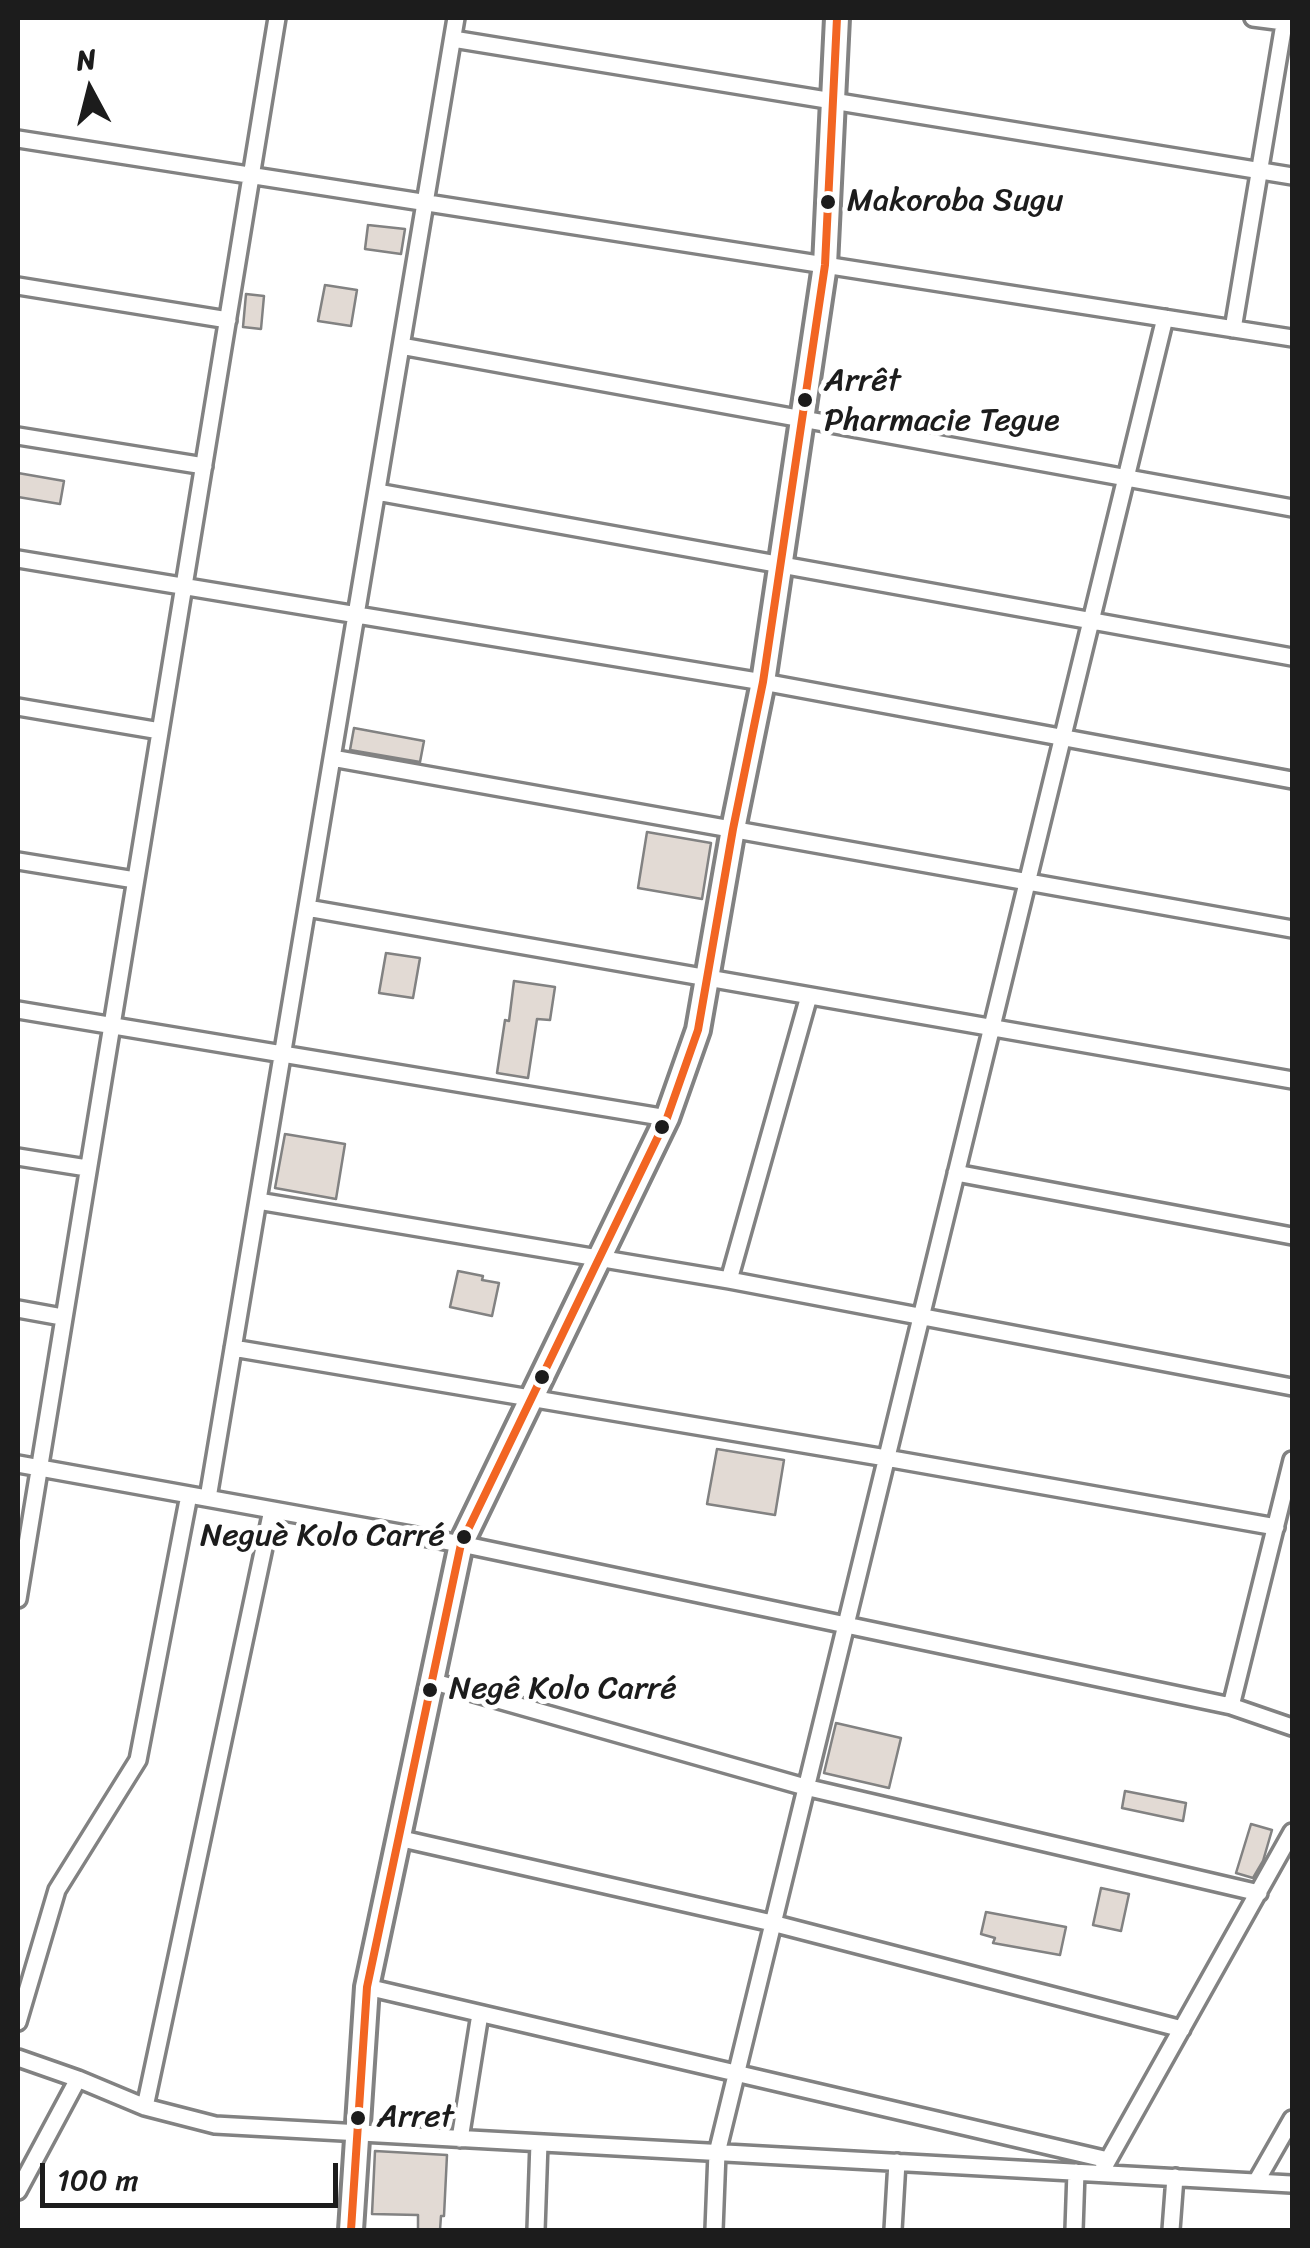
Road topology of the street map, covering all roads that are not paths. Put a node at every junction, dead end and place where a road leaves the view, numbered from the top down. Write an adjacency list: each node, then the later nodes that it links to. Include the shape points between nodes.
1 (277, 18): 10 (street)
2 (456, 18): 6 (street)
3 (837, 18): 7 (street)
4 (1253, 18): 5 (street)
5 (1285, 20): 9 (street)
6 (453, 39): 7 (street); 12 (street)
7 (833, 101): 9 (street); 13 (street)
8 (18, 139): 10 (street)
9 (1259, 170): 11 (street); 17 (street)
10 (252, 176): 12 (street); 16 (street)
11 (1292, 176)
12 (426, 203): 13 (street); 19 (street)
13 (825, 265): 15 (street); 20 (street)
14 (18, 286): 16 (street)
15 (1165, 318): 17 (street); 23 (street)
16 (228, 320): 22 (street)
17 (1232, 329): 18 (street)
18 (1292, 338)
19 (401, 346): 20 (street); 24 (street)
20 (802, 419): 23 (street); 27 (street)
21 (18, 436): 22 (street)
22 (204, 466): 28 (street)
23 (1126, 478): 25 (street); 30 (street)
24 (377, 492): 27 (street); 29 (street)
25 (1292, 508)
26 (18, 559): 28 (street)
27 (780, 564): 30 (street); 32 (street)
28 (184, 586): 29 (street); 34 (street)
29 (356, 615): 32 (street); 36 (street)
30 (1091, 621): 31 (street); 35 (street)
31 (1292, 657)
32 (763, 682): 35 (street); 38 (street)
33 (18, 707): 34 (street)
34 (160, 730): 40 (street)
35 (1062, 738): 37 (street); 41 (street)
36 (332, 758): 38 (street); 42 (street)
37 (1292, 780)
38 (733, 829): 41 (street); 44 (street)
39 (18, 861): 40 (street)
40 (135, 880): 47 (street)
41 (1027, 882): 43 (street); 48 (street)
42 (307, 908): 44 (street); 49 (street)
43 (1292, 929)
44 (706, 978): 45 (street); 51 (street, via 698,1030)
45 (809, 996): 48 (street); 58 (street)
46 (18, 1010): 47 (street)
47 (111, 1026): 49 (street); 53 (street)
48 (991, 1028): 50 (street); 54 (street)
49 (282, 1054): 51 (street); 55 (street)
50 (1292, 1080)
51 (666, 1118): 57 (street)
52 (18, 1157): 53 (street)
53 (87, 1168): 60 (street)
54 (956, 1174): 56 (street); 61 (street)
55 (258, 1201): 57 (street); 62 (street)
56 (1292, 1236)
57 (599, 1258): 58 (street); 64 (street)
58 (730, 1280): 61 (street)
59 (18, 1309): 60 (street)
60 (62, 1317): 68 (street)
61 (920, 1317): 63 (street); 65 (street)
62 (233, 1348): 64 (street); 71 (street)
63 (1292, 1387)
64 (531, 1398): 65 (street); 75 (street)
65 (886, 1458): 74 (street); 77 (street)
66 (1292, 1460): 74 (street)
67 (18, 1464): 68 (street)
68 (38, 1468): 69 (street); 70 (street)
69 (189, 1495): 71 (street); 88 (street, via 138,1760 57,1890)
70 (33, 1498): 73 (street); 76 (street)
71 (208, 1498): 72 (street)
72 (272, 1510): 75 (street); 93 (street)
73 (18, 1512)
74 (1276, 1527): 79 (street)
75 (460, 1544): 77 (street); 78 (street)
76 (18, 1599)
77 (845, 1625): 79 (street); 81 (street)
78 (432, 1681): 81 (street); 83 (street)
79 (1230, 1706): 80 (street)
80 (1292, 1728)
81 (806, 1787): 84 (street); 85 (street)
82 (1292, 1832): 84 (street)
83 (398, 1838): 85 (street); 86 (street)
84 (1259, 1892): 89 (street)
85 (772, 1923): 89 (street); 91 (street)
86 (367, 1987): 87 (street); 95 (street)
87 (480, 2014): 91 (street); 96 (street)
88 (18, 2022)
89 (1182, 2029): 100 (street)
90 (18, 2058): 92 (street)
91 (736, 2073): 98 (street); 100 (street)
92 (78, 2079): 93 (street); 105 (street)
93 (145, 2106): 95 (street, via 215,2126)
94 (1292, 2120): 103 (street)
95 (356, 2133): 96 (street); 106 (street)
96 (460, 2139): 97 (street)
97 (539, 2143): 98 (street); 107 (street)
98 (716, 2153): 99 (street); 108 (street)
99 (897, 2162): 101 (street); 109 (street)
100 (1104, 2166): 101 (street); 102 (street)
101 (1076, 2172): 110 (street)
102 (1174, 2177): 103 (street); 111 (street)
103 (1256, 2182): 104 (street)
104 (1291, 2184)
105 (18, 2191)
106 (351, 2230)
107 (536, 2230)
108 (714, 2230)
109 (893, 2230)
110 (1074, 2230)
111 (1172, 2230)

